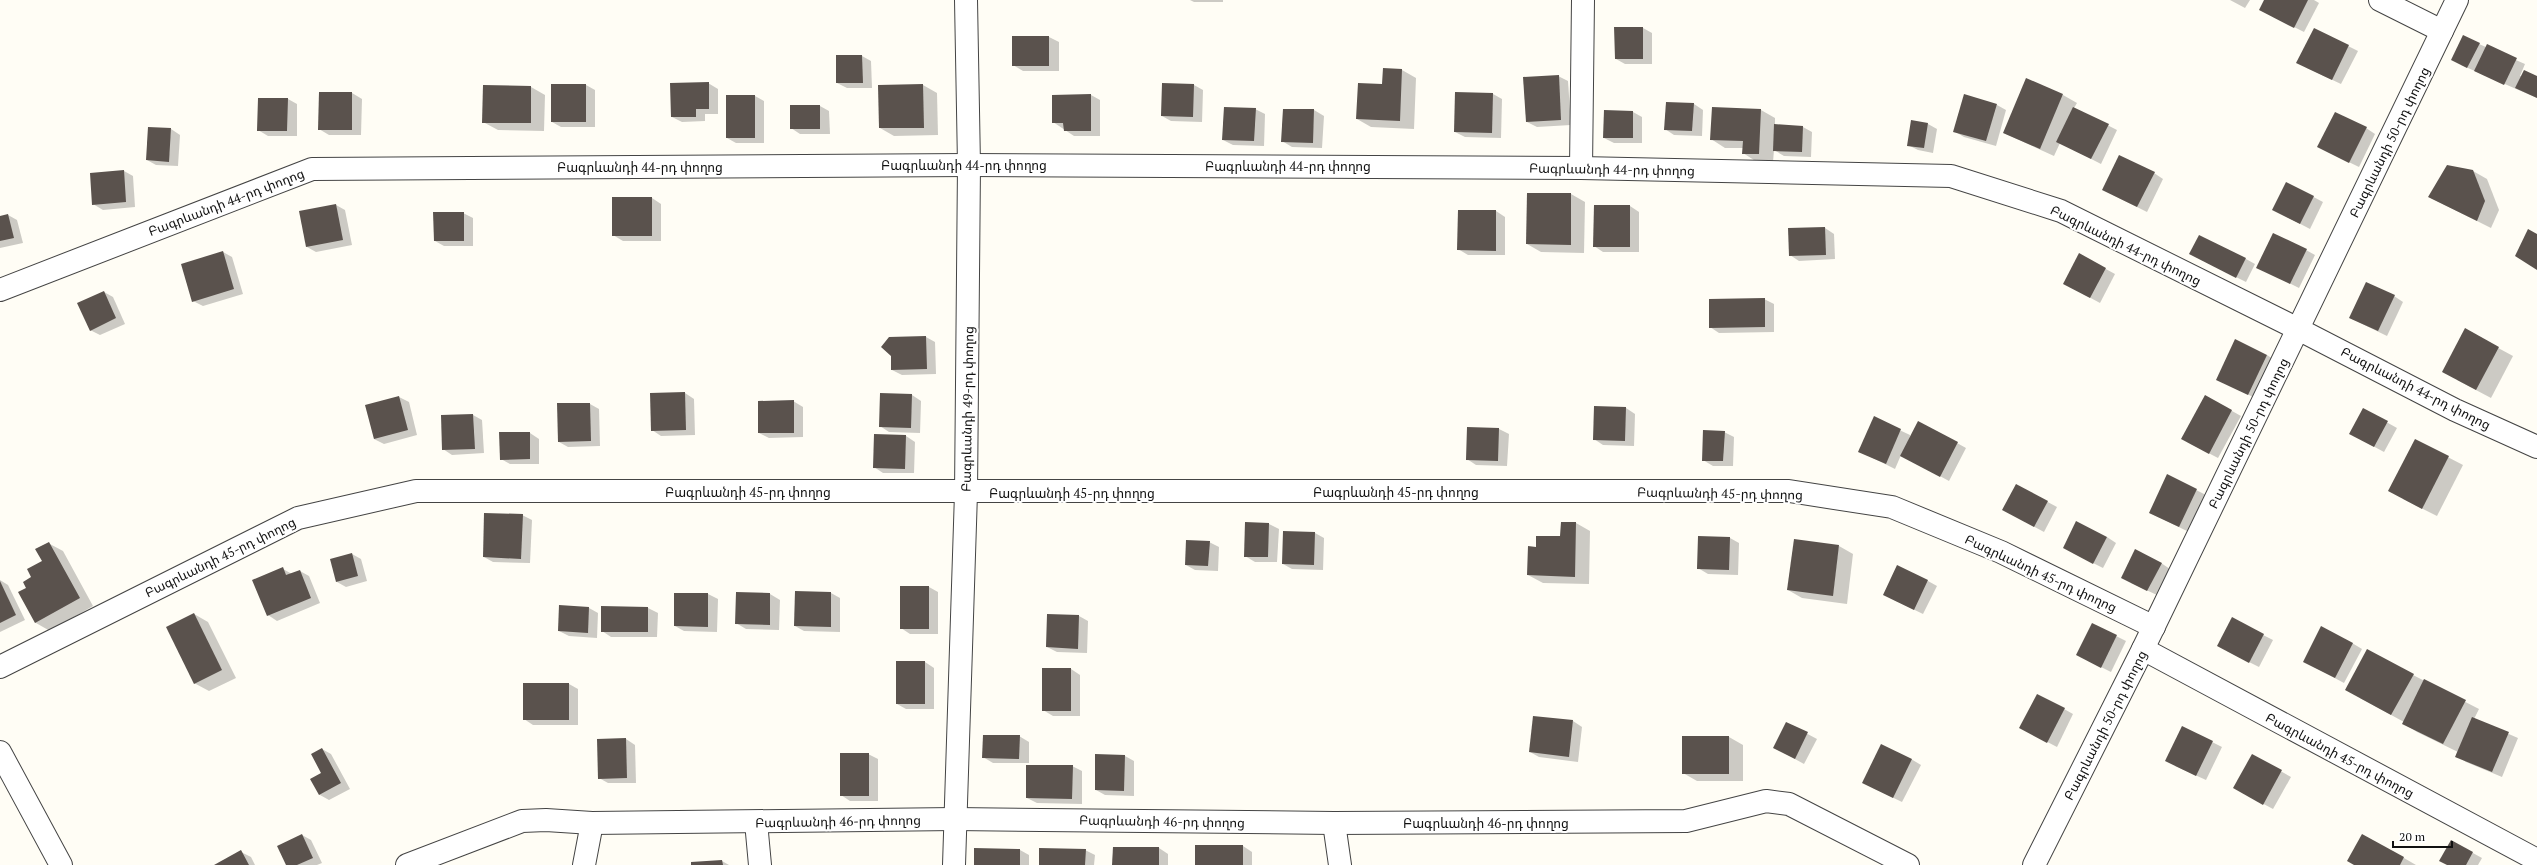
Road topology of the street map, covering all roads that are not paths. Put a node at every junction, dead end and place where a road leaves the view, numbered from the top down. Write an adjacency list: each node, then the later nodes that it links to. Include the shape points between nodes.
1 (966, 0): 6 (street, Բագրևանդի 49-րդ փողոց)
2 (1583, 0): 7 (street)
3 (2380, 0): 5 (street)
4 (2457, 0): 5 (street, Բագրևանդի 50-րդ փողոց)
5 (2442, 31): 9 (street, Բագրևանդի 50-րդ փողոց)
6 (969, 165): 7 (street, Բագրևանդի 44-րդ փողոց); 8 (street, Բագրևանդի 44-րդ փողոց, via 312,169); 11 (street, Բագրևանդի 49-րդ փողոց)
7 (1581, 168): 9 (street, Բագրևանդի 44-րդ փողոց, via 1951,176 2061,211)
8 (0, 290)
9 (2298, 328): 10 (street, Բագրևանդի 44-րդ փողոց, via 2455,410); 12 (street, Բագրևանդի 50-րդ փողոց)
10 (2537, 447)
11 (966, 493): 12 (street, Բագրևանդի 45-րդ փողոց, via 1789,491 1892,507 2001,552); 14 (street, Բագրևանդի 45-րդ փողոց, via 416,491 298,518); 16 (street, Բագրևանդի 49-րդ փողոց)
12 (2154, 627): 13 (street, Բագրևանդի 50-րդ փողոց)
13 (2143, 650): 20 (street, Բագրևանդի 45-րդ փողոց); 28 (street, Բագրևանդի 50-րդ փողոց)
14 (0, 667)
15 (0, 752): 21 (street)
16 (955, 819): 17 (street, Բագրևանդի 46-րդ փողոց); 19 (street, Բագրևանդի 46-րդ փողոց); 25 (street, Բագրևանդի 49-րդ փողոց)
17 (756, 822): 18 (street, Բագրևանդի 46-րդ փողոց); 24 (street)
18 (592, 823): 22 (street, Բագրևանդի 46-րդ փողոց, via 546,820 522,822); 23 (street)
19 (1334, 823): 26 (street); 27 (street, Բագրևանդի 46-րդ փողոց, via 1686,822 1766,801 1789,804)
20 (2537, 860)
21 (61, 865)
22 (407, 865)
23 (584, 865)
24 (760, 865)
25 (954, 865)
26 (1340, 865)
27 (1908, 865)
28 (2034, 865)

